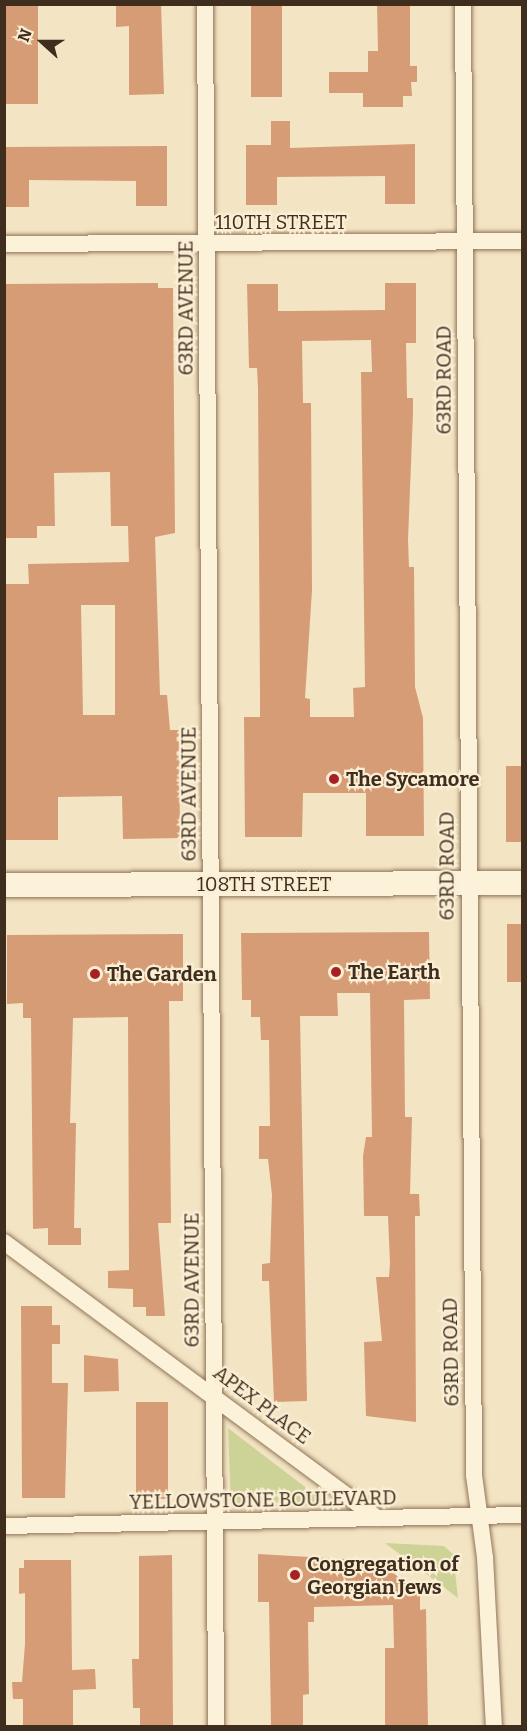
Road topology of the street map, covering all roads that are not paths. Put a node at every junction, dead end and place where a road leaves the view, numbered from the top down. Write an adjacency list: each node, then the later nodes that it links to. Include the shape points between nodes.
1 (205, 4): 6 (street, 63RD AVENUE)
2 (463, 4): 4 (street, 63RD ROAD)
3 (522, 241): 4 (street, 110TH STREET)
4 (464, 242): 6 (street, 110TH STREET); 7 (street, 63RD ROAD)
5 (4, 244): 6 (street, 110TH STREET)
6 (206, 244): 9 (street, 63RD AVENUE)
7 (468, 883): 8 (main road, 108TH STREET); 9 (main road, 108TH STREET); 14 (street, 63RD ROAD, via 474,1475)
8 (522, 883)
9 (211, 884): 10 (main road, 108TH STREET); 12 (street, 63RD AVENUE)
10 (4, 885)
11 (4, 1242): 12 (street, APEX PLACE)
12 (214, 1395): 15 (street, APEX PLACE); 16 (street, 63RD AVENUE)
13 (522, 1515): 14 (street, YELLOWSTONE BOULEVARD)
14 (481, 1516): 15 (street, YELLOWSTONE BOULEVARD); 19 (street, 63RD ROAD)
15 (377, 1518): 16 (street, YELLOWSTONE BOULEVARD)
16 (214, 1523): 17 (street, YELLOWSTONE BOULEVARD); 18 (street, 63RD AVENUE)
17 (4, 1526)
18 (216, 1726)
19 (494, 1726)

